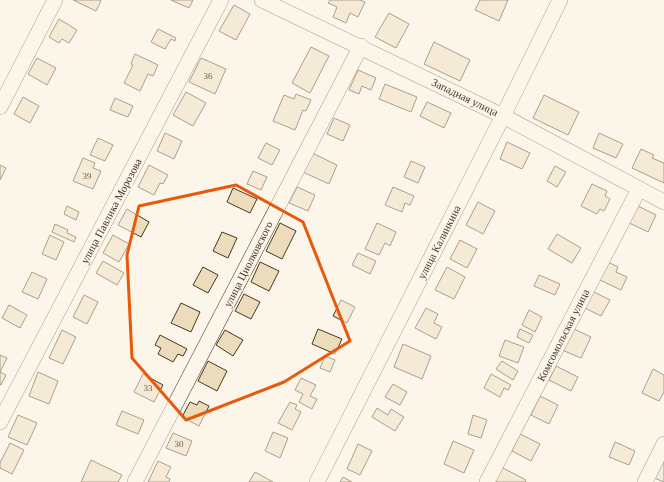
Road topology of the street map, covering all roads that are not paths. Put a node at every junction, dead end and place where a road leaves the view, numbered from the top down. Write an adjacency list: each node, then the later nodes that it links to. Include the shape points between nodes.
1 (55, 0): 6 (street)
2 (221, 0): 10 (street, улица Павлика Морозова)
3 (262, 0): 5 (street, Западная улица)
4 (560, 0): 7 (street, улица Калинкина)
5 (361, 46): 7 (street, Западная улица); 12 (street, улица Циолковского)
6 (0, 107)
7 (503, 116): 8 (street, Западная улица); 13 (street, улица Калинкина)
8 (639, 189): 9 (street, Западная улица); 14 (street, Комсомольская улица)
9 (664, 202)
10 (0, 422)
11 (664, 444): 15 (street)
12 (135, 482)
13 (317, 482)
14 (487, 482)
15 (645, 482)

